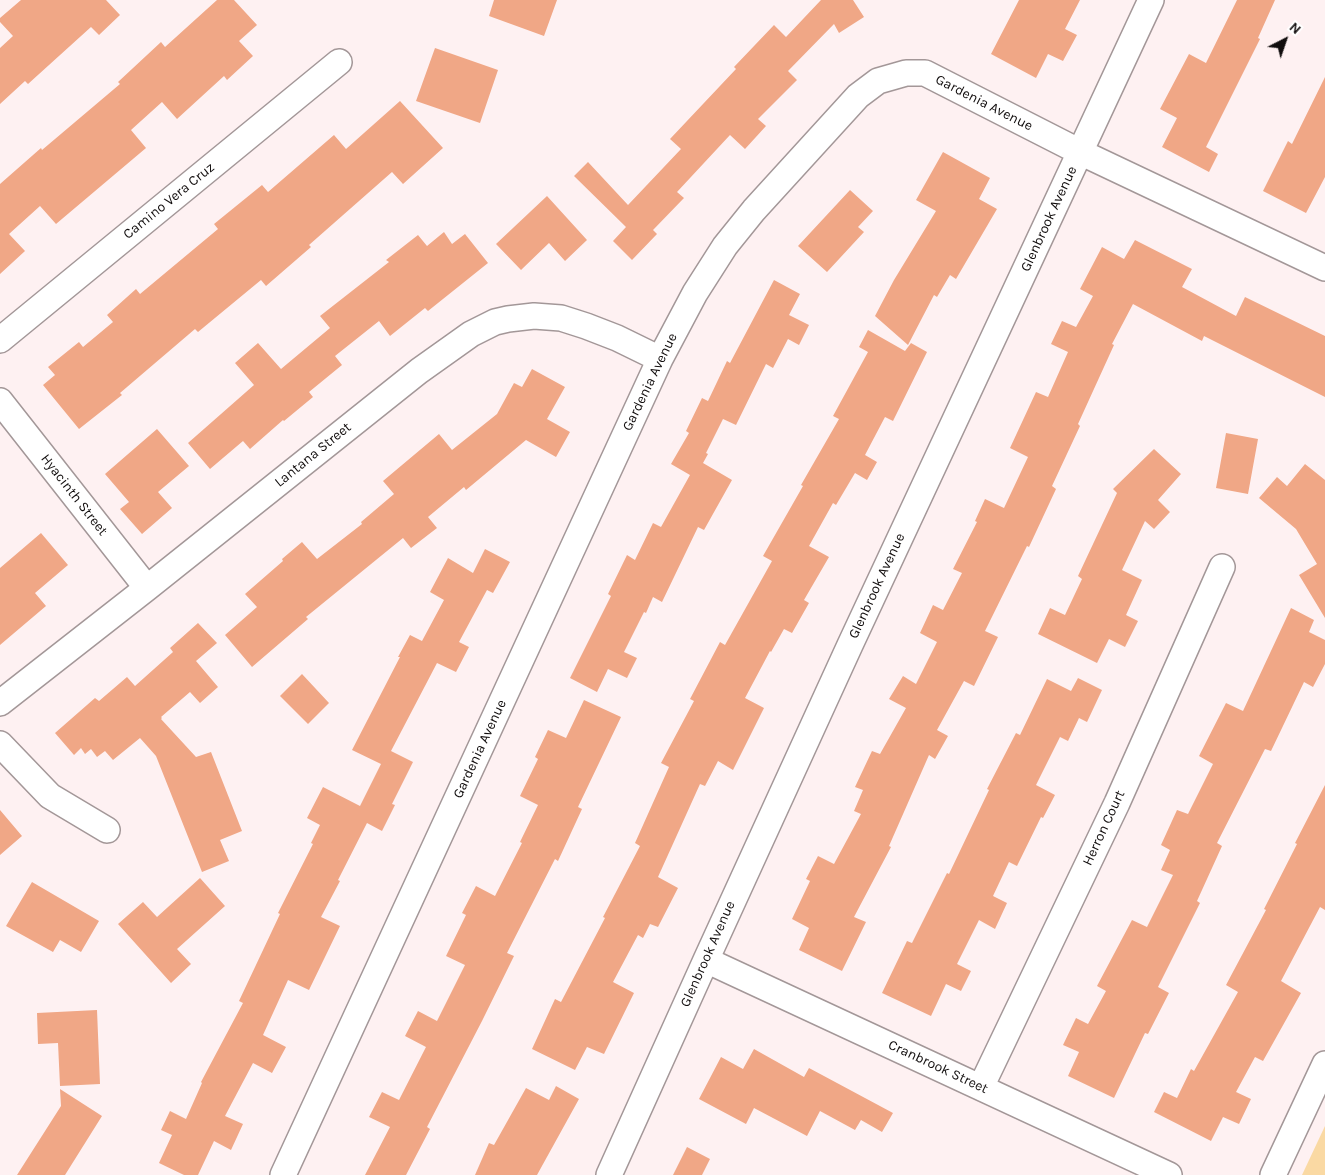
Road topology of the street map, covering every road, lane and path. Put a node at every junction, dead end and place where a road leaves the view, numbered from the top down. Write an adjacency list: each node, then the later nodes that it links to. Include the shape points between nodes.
1 (1151, 0): 3 (street, Glenbrook Avenue)
2 (339, 62): 5 (street, Camino Vera Cruz)
3 (1080, 152): 4 (street, Gardenia Avenue); 6 (street, Gardenia Avenue, via 926,73 906,73 878,81 858,96 725,246 695,293); 13 (street, Glenbrook Avenue)
4 (1325, 268)
5 (0, 340)
6 (660, 359): 9 (street, Lantana Street, via 617,338 560,318 534,316 495,322 471,334 419,371); 16 (street, Gardenia Avenue)
7 (0, 401): 9 (street, Hyacinth Street)
8 (1222, 567): 15 (street, Herron Court, via 1117,803)
9 (148, 588): 10 (street, Lantana Street)
10 (0, 703)
11 (0, 744): 12 (street, via 50,796)
12 (107, 830)
13 (706, 960): 15 (street, Cranbrook Street); 17 (street, Glenbrook Avenue)
14 (1325, 1064): 19 (street)
15 (981, 1087): 18 (street, Cranbrook Street)
16 (283, 1175)
17 (610, 1175)
18 (1169, 1175)
19 (1273, 1175)

